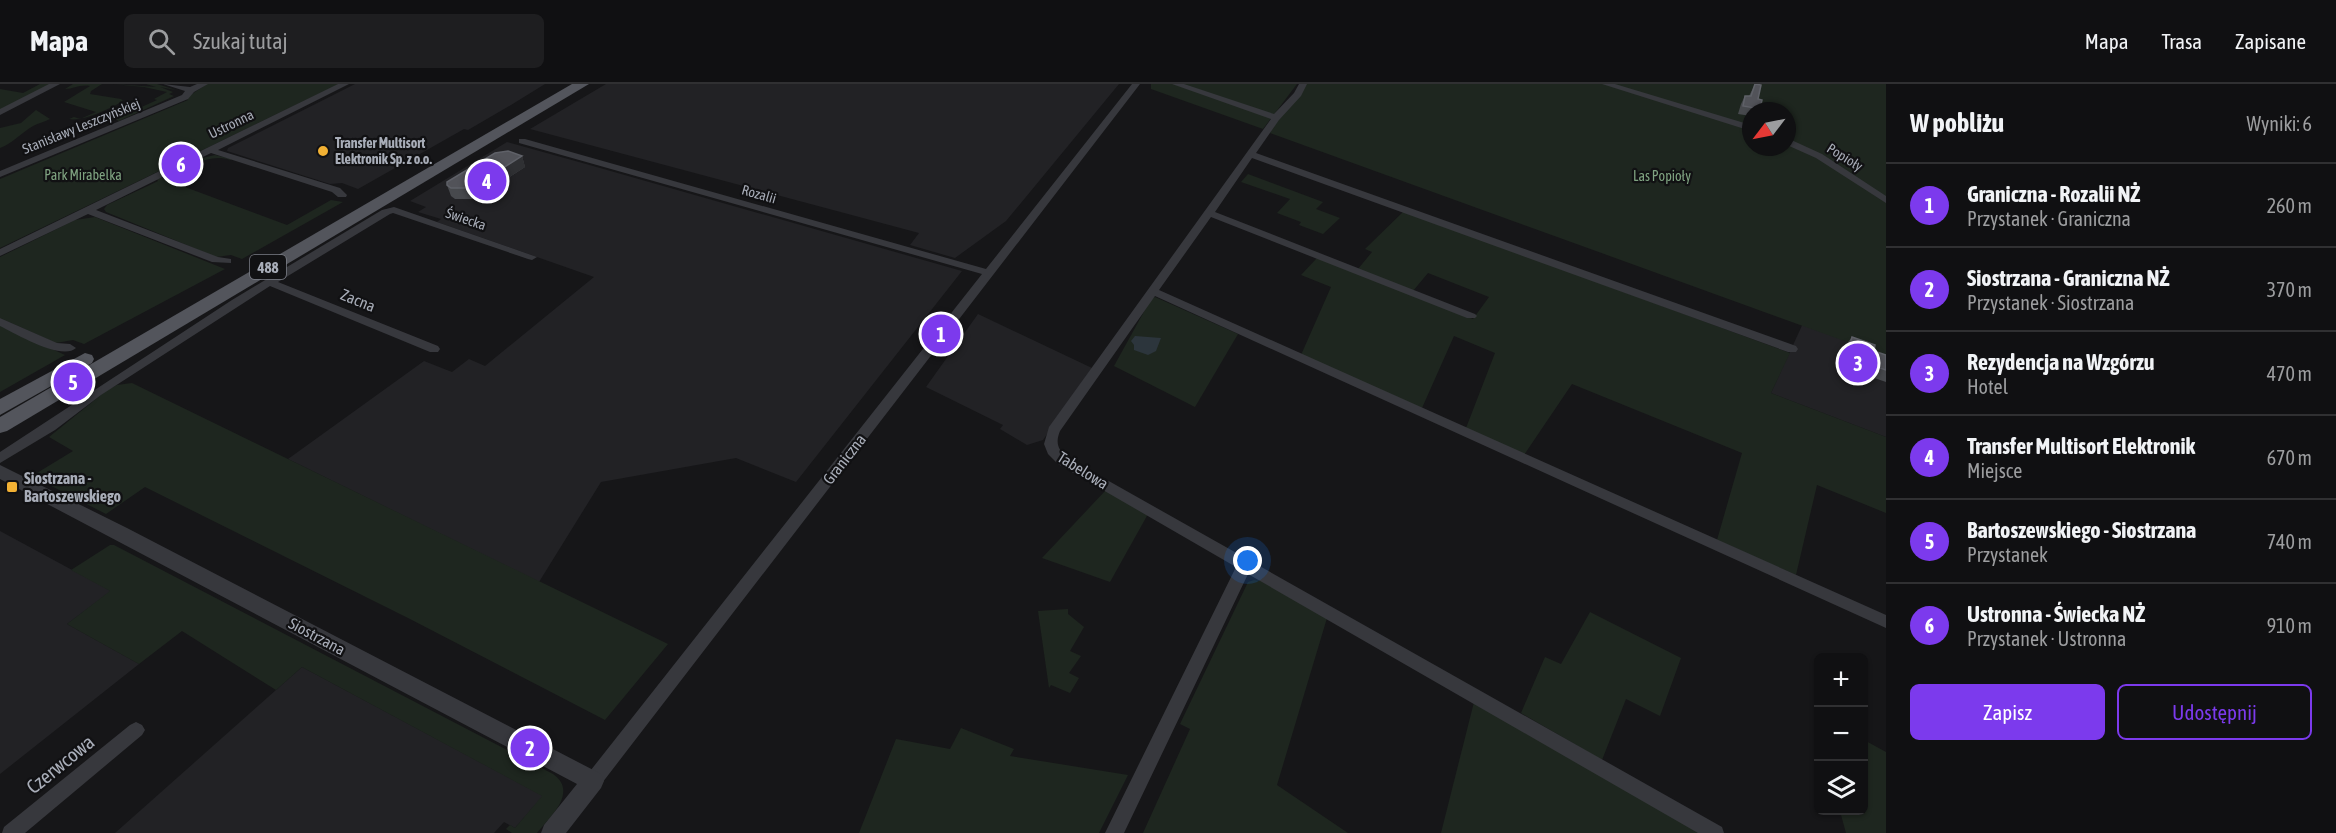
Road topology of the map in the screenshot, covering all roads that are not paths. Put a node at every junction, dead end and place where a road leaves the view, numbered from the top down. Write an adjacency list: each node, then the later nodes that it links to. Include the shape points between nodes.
1 (56, 84): 12 (street)
2 (168, 84): 11 (street)
3 (204, 84): 11 (street, Stanisławy Leszczyńskiej)
4 (345, 84): 17 (street, Ustronna)
5 (561, 84): 35 (main road, 488)
6 (582, 84): 36 (main road, 488)
7 (1136, 84): 27 (street, Graniczna)
8 (1176, 84): 13 (street)
9 (1303, 84): 13 (street, Tabelowa)
10 (1606, 84): 14 (street)
11 (191, 90): 19 (street, Stanisławy Leszczyńskiej, via 185,97)
12 (0, 112)
13 (1276, 118): 18 (street, Tabelowa)
14 (1742, 125)
15 (522, 141): 27 (street, Rozalii)
16 (1796, 145): 21 (street, Popioły)
17 (210, 150): 20 (street); 22 (street, Ustronna)
18 (1252, 155): 23 (street, Tabelowa); 34 (street)
19 (0, 174)
20 (342, 195)
21 (1886, 200)
22 (87, 210): 24 (street, Ustronna); 26 (street)
23 (1209, 213): 29 (street, Tabelowa); 30 (street)
24 (0, 253)
25 (532, 257): 28 (street, Świecka, via 390,210)
26 (227, 261)
27 (989, 273): 44 (street, Graniczna)
28 (269, 282): 33 (street, Zacna); 37 (street)
29 (1152, 291): 41 (street, Tabelowa, via 1054,430 1050,446 1063,461); 42 (street)
30 (1471, 316)
31 (0, 322): 32 (street, via 55,346)
32 (70, 348)
33 (435, 349)
34 (1792, 349)
35 (0, 408)
36 (0, 426)
37 (0, 458)
38 (0, 471): 40 (street, Siostrzana)
39 (0, 483): 40 (street, Siostrzana)
40 (39, 494): 44 (street, Siostrzana, via 121,533)
41 (1245, 566): 47 (street); 48 (street)
42 (1886, 622)
43 (136, 730): 45 (street, Czerwcowa)
44 (593, 781): 46 (street, Graniczna)
45 (11, 833)
46 (552, 833)
47 (1114, 833)
48 (1715, 833)

